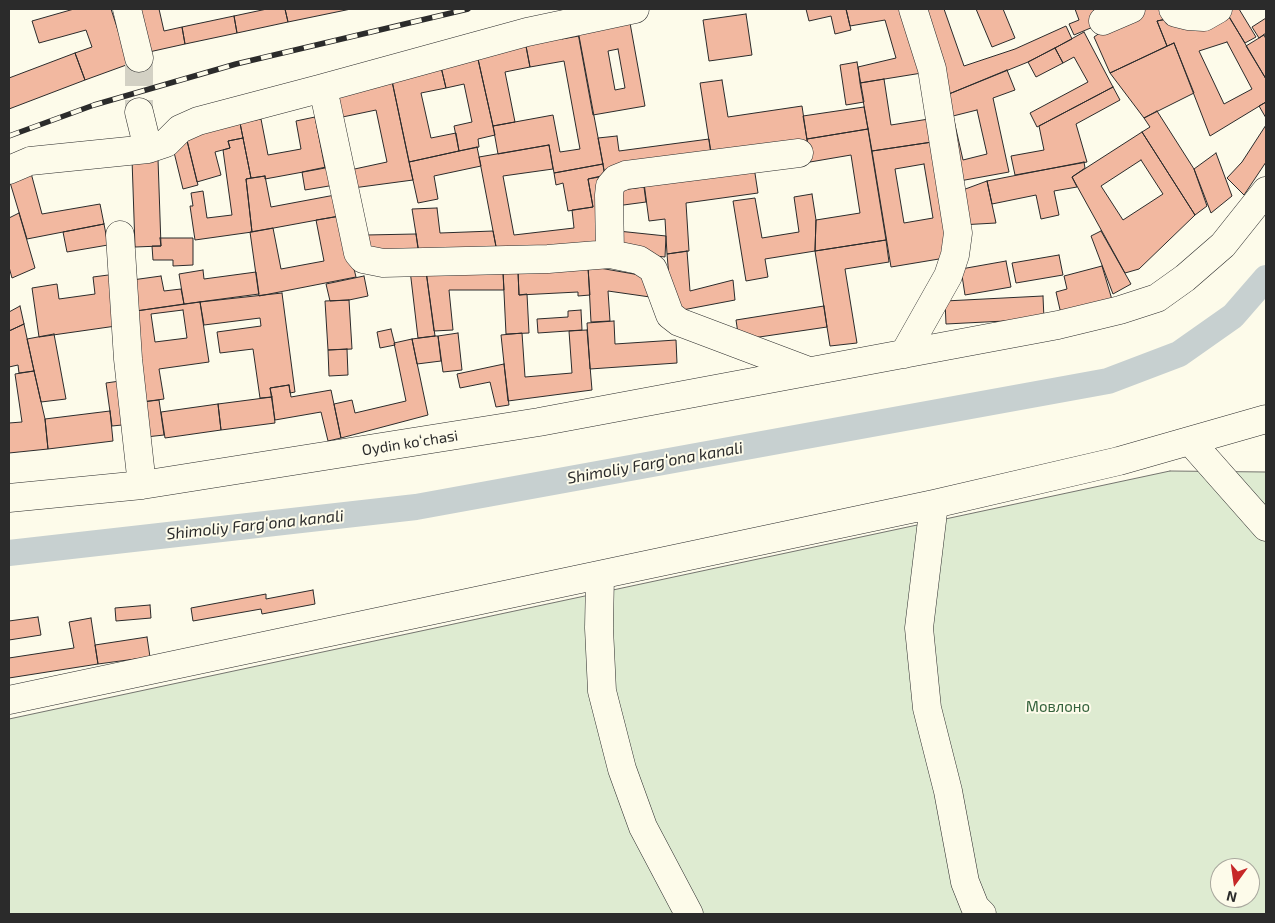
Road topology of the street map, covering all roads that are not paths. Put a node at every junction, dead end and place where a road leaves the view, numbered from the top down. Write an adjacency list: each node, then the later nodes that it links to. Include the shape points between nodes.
1 (127, 9): 8 (street)
2 (635, 9): 9 (street, via 527,32)
3 (913, 9): 17 (street, via 932,68 958,233 948,276)
4 (1130, 9): 7 (street)
5 (1173, 9): 6 (street, via 1176,13 1204,17)
6 (1218, 9)
7 (1103, 21)
8 (139, 58)
9 (324, 88): 11 (street, via 198,121 180,130 166,143); 16 (street, via 353,237 363,259 383,263 548,259)
10 (139, 112): 11 (street)
11 (148, 149): 13 (street, via 30,161)
12 (799, 153): 16 (street, via 626,175 616,179 610,186 609,195)
13 (9, 170)
14 (1266, 192): 17 (street, Oydin koʻchasi, via 1223,244 1157,298 1058,325)
15 (120, 235): 21 (street, via 128,359)
16 (610, 254): 18 (street, via 648,264 653,269 670,315 679,322)
17 (904, 354): 18 (street, Oydin koʻchasi)
18 (809, 371): 21 (street, Oydin koʻchasi, via 539,422)
19 (1266, 419): 20 (street)
20 (1190, 441): 23 (street); 24 (street)
21 (142, 485): 22 (street, Oydin koʻchasi)
22 (9, 498)
23 (934, 504): 25 (street); 28 (street, via 919,628 927,708 948,792 965,882 975,907)
24 (1266, 528)
25 (600, 576): 26 (street); 27 (street, via 602,691 622,769 643,827)
26 (9, 700)
27 (690, 914)
28 (982, 914)

